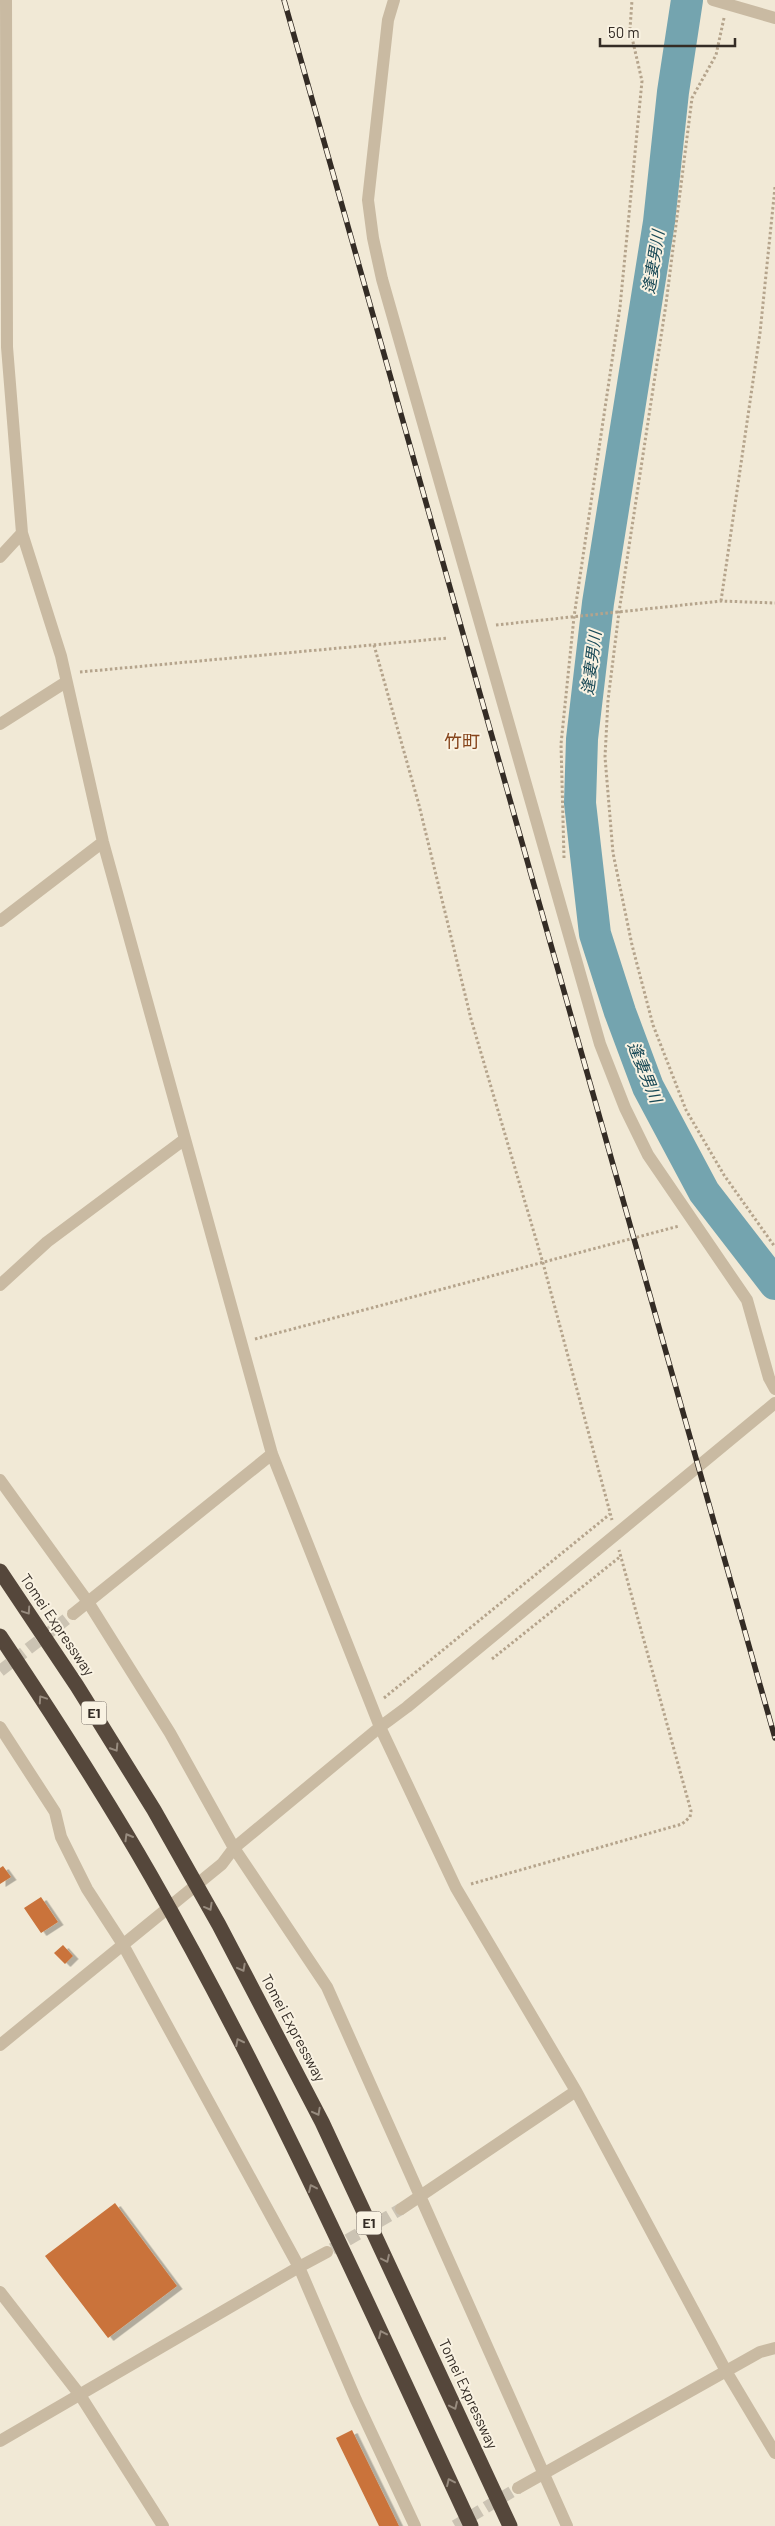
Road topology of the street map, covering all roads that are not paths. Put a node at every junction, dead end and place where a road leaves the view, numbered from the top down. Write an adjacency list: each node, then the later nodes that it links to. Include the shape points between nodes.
1 (6, 0): 5 (street)
2 (394, 0): 14 (street, via 388,20 368,200 372,238 600,1044 624,1108 648,1155 747,1300)
3 (719, 1): 4 (street)
4 (775, 18)
5 (4, 347): 6 (street)
6 (22, 533): 7 (street); 8 (street)
7 (0, 557)
8 (65, 678): 9 (street); 10 (street)
9 (0, 724)
10 (103, 842): 11 (street); 12 (street)
11 (0, 920)
12 (184, 1138): 13 (street, via 47,1242); 16 (street)
13 (0, 1285)
14 (775, 1389)
15 (775, 1403): 23 (street)
16 (272, 1454): 19 (street); 23 (street)
17 (0, 1480): 19 (street)
18 (0, 1571): 43 (highway, Tomei Expressway / E1, one-way to 43, via 77,1686 183,1859 219,1925 322,2122)
19 (88, 1602): 20 (street); 24 (street, via 170,1733)
20 (74, 1614)
21 (0, 1636): 42 (highway, E1, one-way to 21, via 289,2139 187,1942 153,1879 53,1715)
22 (0, 1727): 25 (street, via 55,1812 61,1838 87,1888)
23 (380, 1727): 24 (street); 27 (street, via 456,1888)
24 (234, 1848): 25 (street, via 222,1864); 28 (street, via 327,1986)
25 (122, 1943): 26 (street); 31 (street)
26 (0, 2045)
27 (576, 2091): 28 (street); 34 (street)
28 (420, 2198): 29 (street); 38 (street)
29 (401, 2209)
30 (327, 2252): 31 (street)
31 (298, 2266): 35 (street); 41 (street)
32 (0, 2292): 35 (street)
33 (775, 2348): 34 (street, via 760,2352)
34 (726, 2372): 37 (street); 38 (street)
35 (80, 2395): 36 (street); 40 (street)
36 (0, 2440)
37 (775, 2453)
38 (544, 2475): 39 (street); 44 (street)
39 (518, 2488)
40 (163, 2526)
41 (415, 2526)
42 (471, 2526)
43 (510, 2526)
44 (567, 2526)

